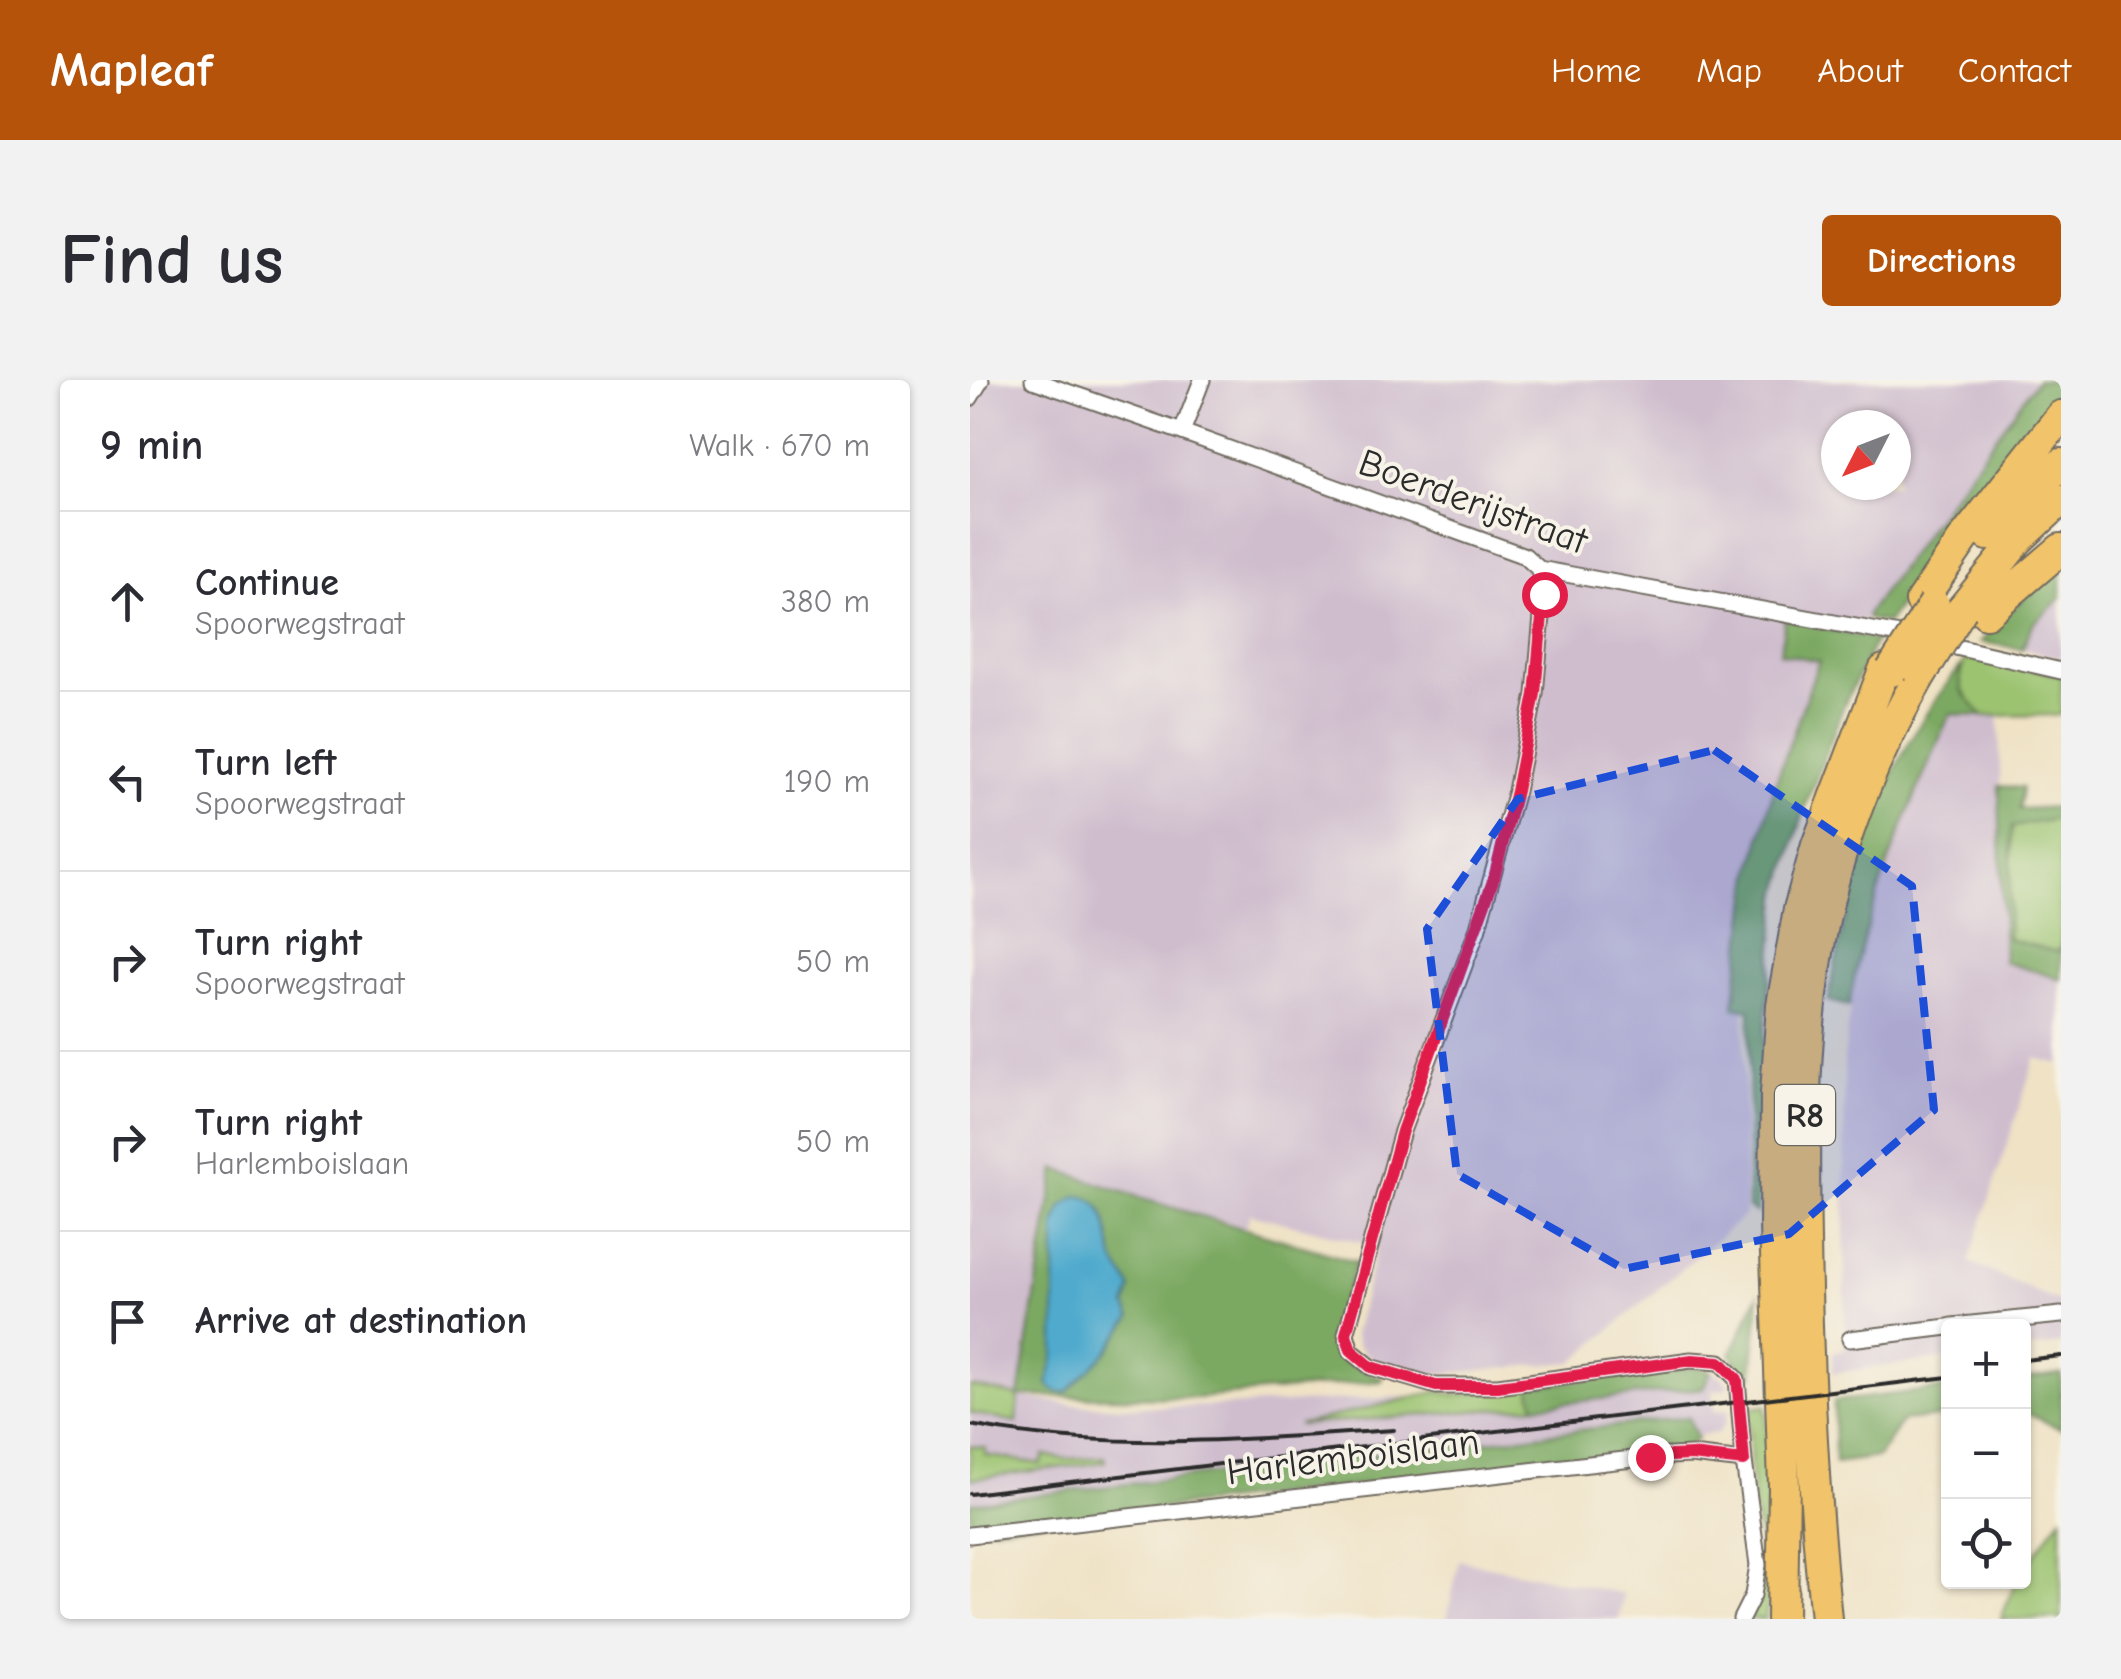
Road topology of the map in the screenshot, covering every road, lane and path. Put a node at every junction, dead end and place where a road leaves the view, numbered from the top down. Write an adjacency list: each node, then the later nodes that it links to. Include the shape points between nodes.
1 (981, 380): 4 (street)
2 (1032, 380): 6 (street, Boerderijstraat)
3 (1202, 380): 6 (street)
4 (970, 398)
5 (2061, 416): 11 (highway, via 1965,537)
6 (1182, 432): 10 (street, Boerderijstraat, via 1519,554)
7 (2061, 464): 11 (highway, R8, via 2007,514)
8 (2061, 500): 11 (highway, R8)
9 (2061, 549): 11 (highway)
10 (1539, 569): 12 (street, Boerderijstraat); 18 (street, via 1544,594 1535,694 1516,791 1477,931 1402,1131 1346,1324 1348,1344 1371,1367 1460,1389 1720,1362 1737,1379)
11 (1951, 607): 13 (highway, R8, bridge); 13 (highway, via 1896,638)
12 (2061, 671)
13 (1906, 679): 21 (highway, R8, via 1872,703 1817,845 1782,1005 1776,1093); 22 (highway, R8, via 1824,916 1811,1012 1806,1340)
14 (2061, 1314): 15 (street)
15 (2018, 1319)
16 (1941, 1328): 17 (street)
17 (1850, 1339)
18 (1744, 1461): 19 (street, Harlemboislaan, via 1650,1457); 20 (street, via 1758,1565)
19 (970, 1535)
20 (1740, 1619)
21 (1782, 1619)
22 (1826, 1619)

